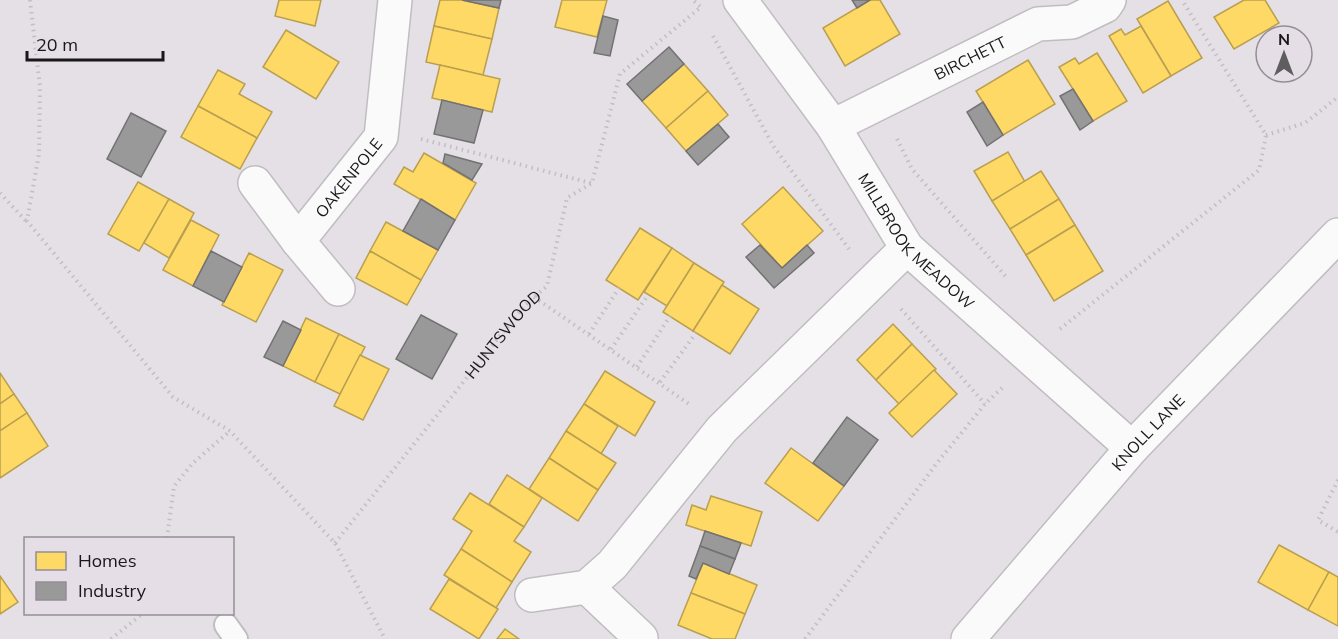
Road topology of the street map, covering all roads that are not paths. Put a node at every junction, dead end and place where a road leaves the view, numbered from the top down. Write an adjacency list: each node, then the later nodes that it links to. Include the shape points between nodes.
1 (395, 0): 7 (street, OAKENPOLE, via 381,137)
2 (740, 0): 4 (street, MILLBROOK MEADOW)
3 (1109, 0): 4 (street, BIRCHETT, via 1105,6 1072,22 1038,24)
4 (833, 126): 8 (street, MILLBROOK MEADOW)
5 (255, 183): 7 (street)
6 (1338, 235): 10 (street, KNOLL LANE)
7 (298, 241): 9 (street)
8 (907, 248): 10 (street, MILLBROOK MEADOW); 11 (street, via 722,429 612,565)
9 (338, 289)
10 (1132, 448): 14 (street, KNOLL LANE)
11 (587, 587): 12 (street); 13 (street)
12 (532, 595)
13 (641, 638)
14 (968, 639)

